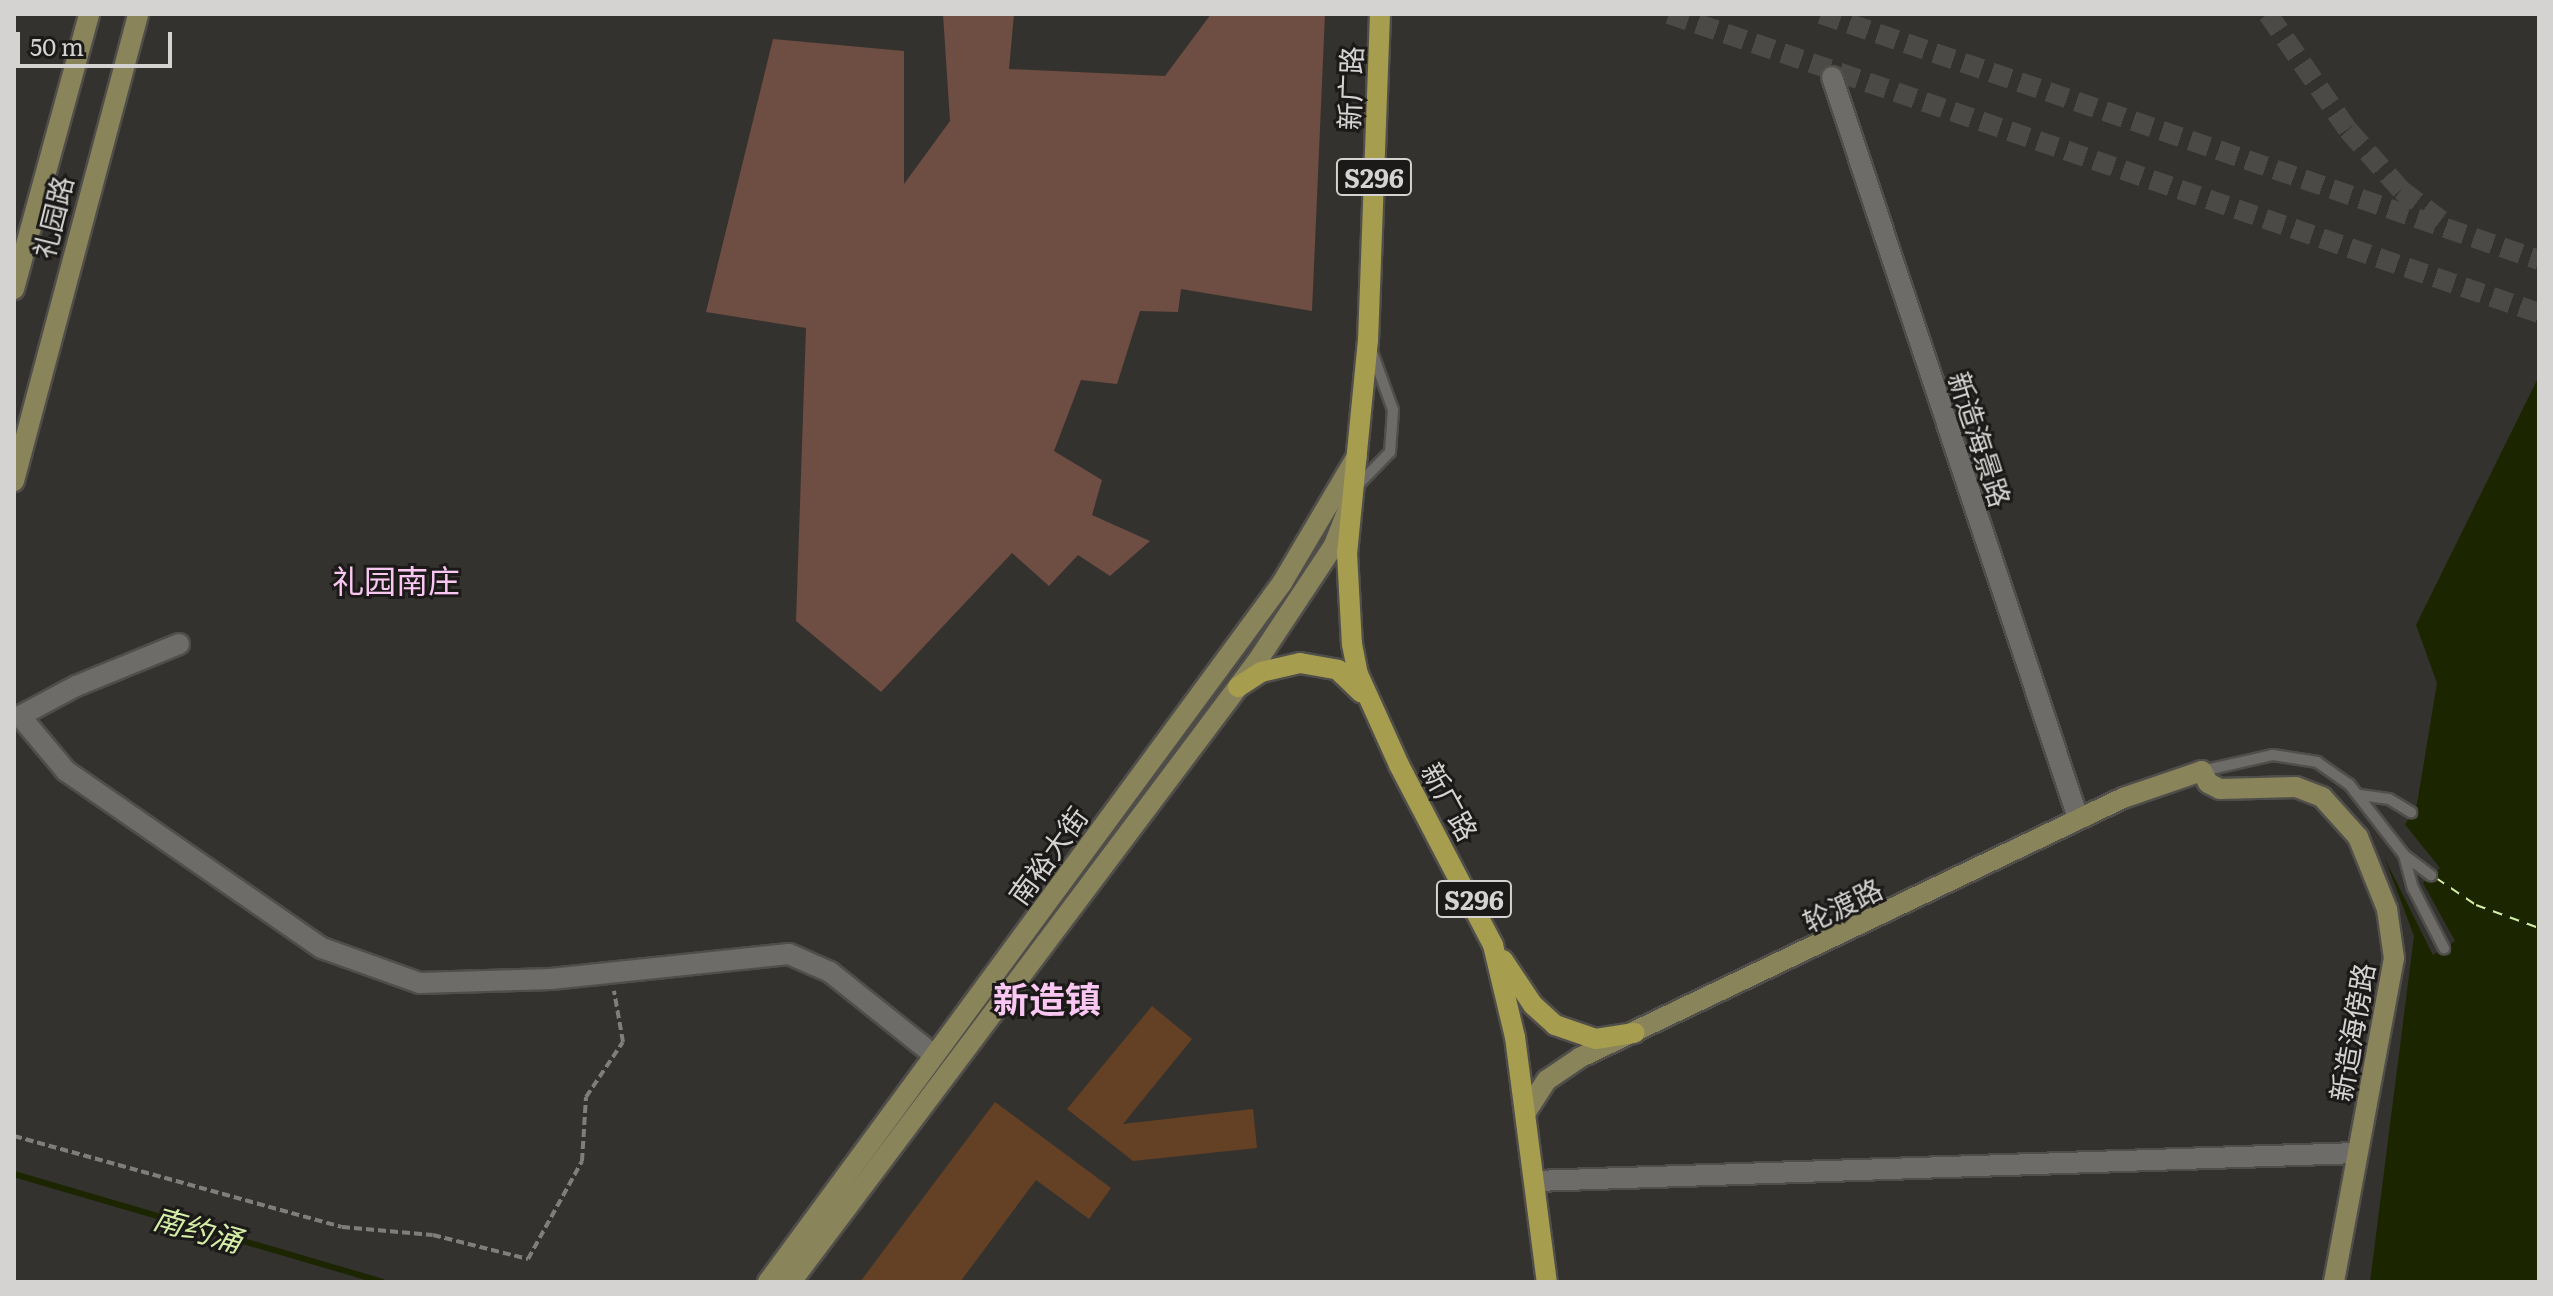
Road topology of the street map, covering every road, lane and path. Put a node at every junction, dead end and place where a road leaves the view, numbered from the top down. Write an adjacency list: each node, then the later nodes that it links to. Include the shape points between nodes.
1 (89, 14): 5 (main road, 礼园路)
2 (138, 14): 9 (main road, 礼园路)
3 (1380, 14): 7 (main road, 新广路 / S296)
4 (1832, 77): 17 (street, 新造海景路)
5 (17, 265): 6 (main road, 礼园路)
6 (14, 289)
7 (1368, 340): 8 (main road, 新广路 / S296); 10 (lane, via 1393,410 1390,452)
8 (1359, 452): 10 (main road, S296); 24 (main road, 南裕大街, via 1282,583)
9 (14, 481)
10 (1354, 488): 12 (main road, 南裕大街, via 1334,545); 13 (main road, 新广路 / S296, via 1346,583 1352,644)
11 (179, 644): 22 (street, via 76,686 20,716 66,771 322,948 420,983)
12 (1238, 687): 13 (main road, via 1282,665 1321,664 1351,679); 30 (main road, 南裕大街)
13 (1371, 705): 20 (main road, 新广路 / S296)
14 (2202, 771): 15 (lane, via 2257,756 2290,755 2330,770); 17 (main road, 轮渡路); 27 (main road, 新造海傍路, via 2208,783 2220,789 2296,787 2322,797 2358,837 2380,886 2394,958)
15 (2360, 795): 16 (lane, via 2389,799); 18 (lane)
16 (2411, 812)
17 (2078, 818): 23 (main road, 轮渡路)
18 (2404, 855): 19 (lane); 21 (lane, via 2413,888)
19 (2431, 875)
20 (1493, 945): 23 (main road, via 1533,1005 1555,1025 1596,1039); 25 (main road, 新广路 / S296)
21 (2444, 948)
22 (611, 973): 24 (street, via 789,954 830,972); 26 (path, via 623,1042 586,1097 582,1161 528,1259 433,1235 342,1227)
23 (1635, 1033): 25 (main road, 轮渡路, via 1556,1072)
24 (934, 1055): 29 (main road, 南裕大街)
25 (1526, 1112): 28 (main road, 新广路 / S296)
26 (14, 1136)
27 (2357, 1153): 28 (street); 32 (main road, 新造海傍路)
28 (1535, 1181): 31 (main road, 新广路 / S296)
29 (768, 1282)
30 (791, 1282)
31 (1547, 1282)
32 (2334, 1282)

